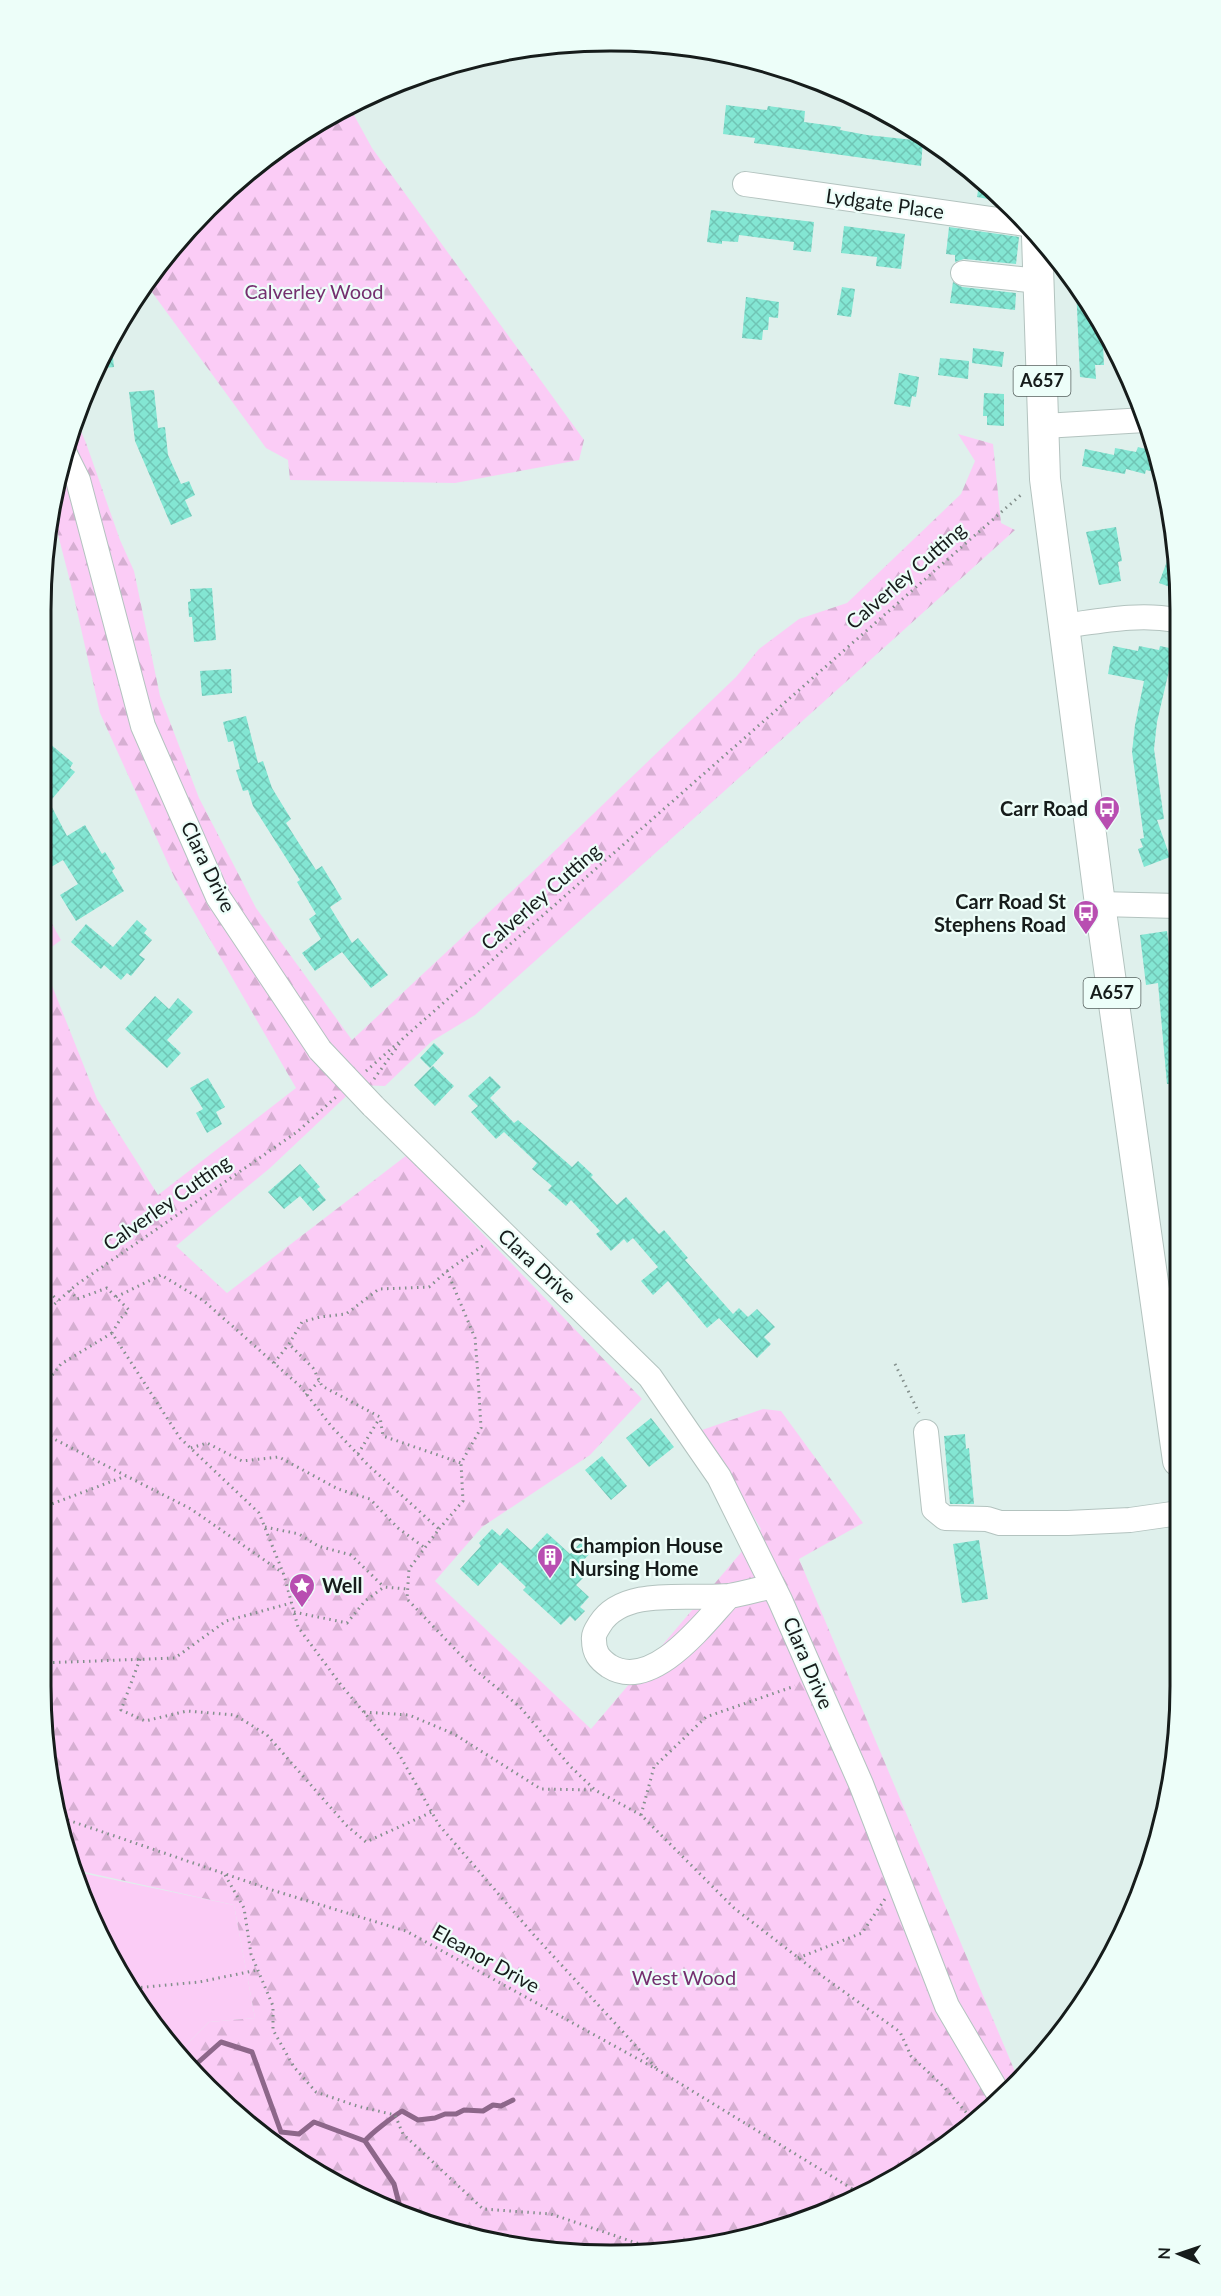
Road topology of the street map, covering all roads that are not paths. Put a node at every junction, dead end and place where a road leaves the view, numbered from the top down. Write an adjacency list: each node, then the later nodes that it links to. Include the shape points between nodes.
1 (745, 184): 2 (street, Lydgate Place)
2 (1013, 222)
3 (1038, 250): 5 (main road, A657)
4 (963, 273): 5 (street)
5 (1039, 281): 7 (main road, A657)
6 (1136, 421): 7 (street)
7 (1044, 426): 10 (main road, A657, via 1045,479)
8 (70, 465): 16 (street, Clara Drive, bridge, via 78,480 143,726 218,897 320,1050 359,1093 650,1377 719,1477)
9 (1170, 619): 10 (street, via 1132,616)
10 (1064, 626): 11 (main road, A657)
11 (1100, 904): 12 (street); 13 (main road, A657)
12 (1170, 906)
13 (1170, 1398)
14 (922, 1422): 15 (street, via 934,1509 945,1518 1068,1523)
15 (1170, 1514)
16 (773, 1586): 17 (street); 18 (street, Clara Drive, via 861,1784 947,2006)
17 (729, 1596): 17 (street, via 626,1602 607,1614 593,1636 594,1649 601,1660 619,1672 656,1666 682,1646)
18 (997, 2090)

